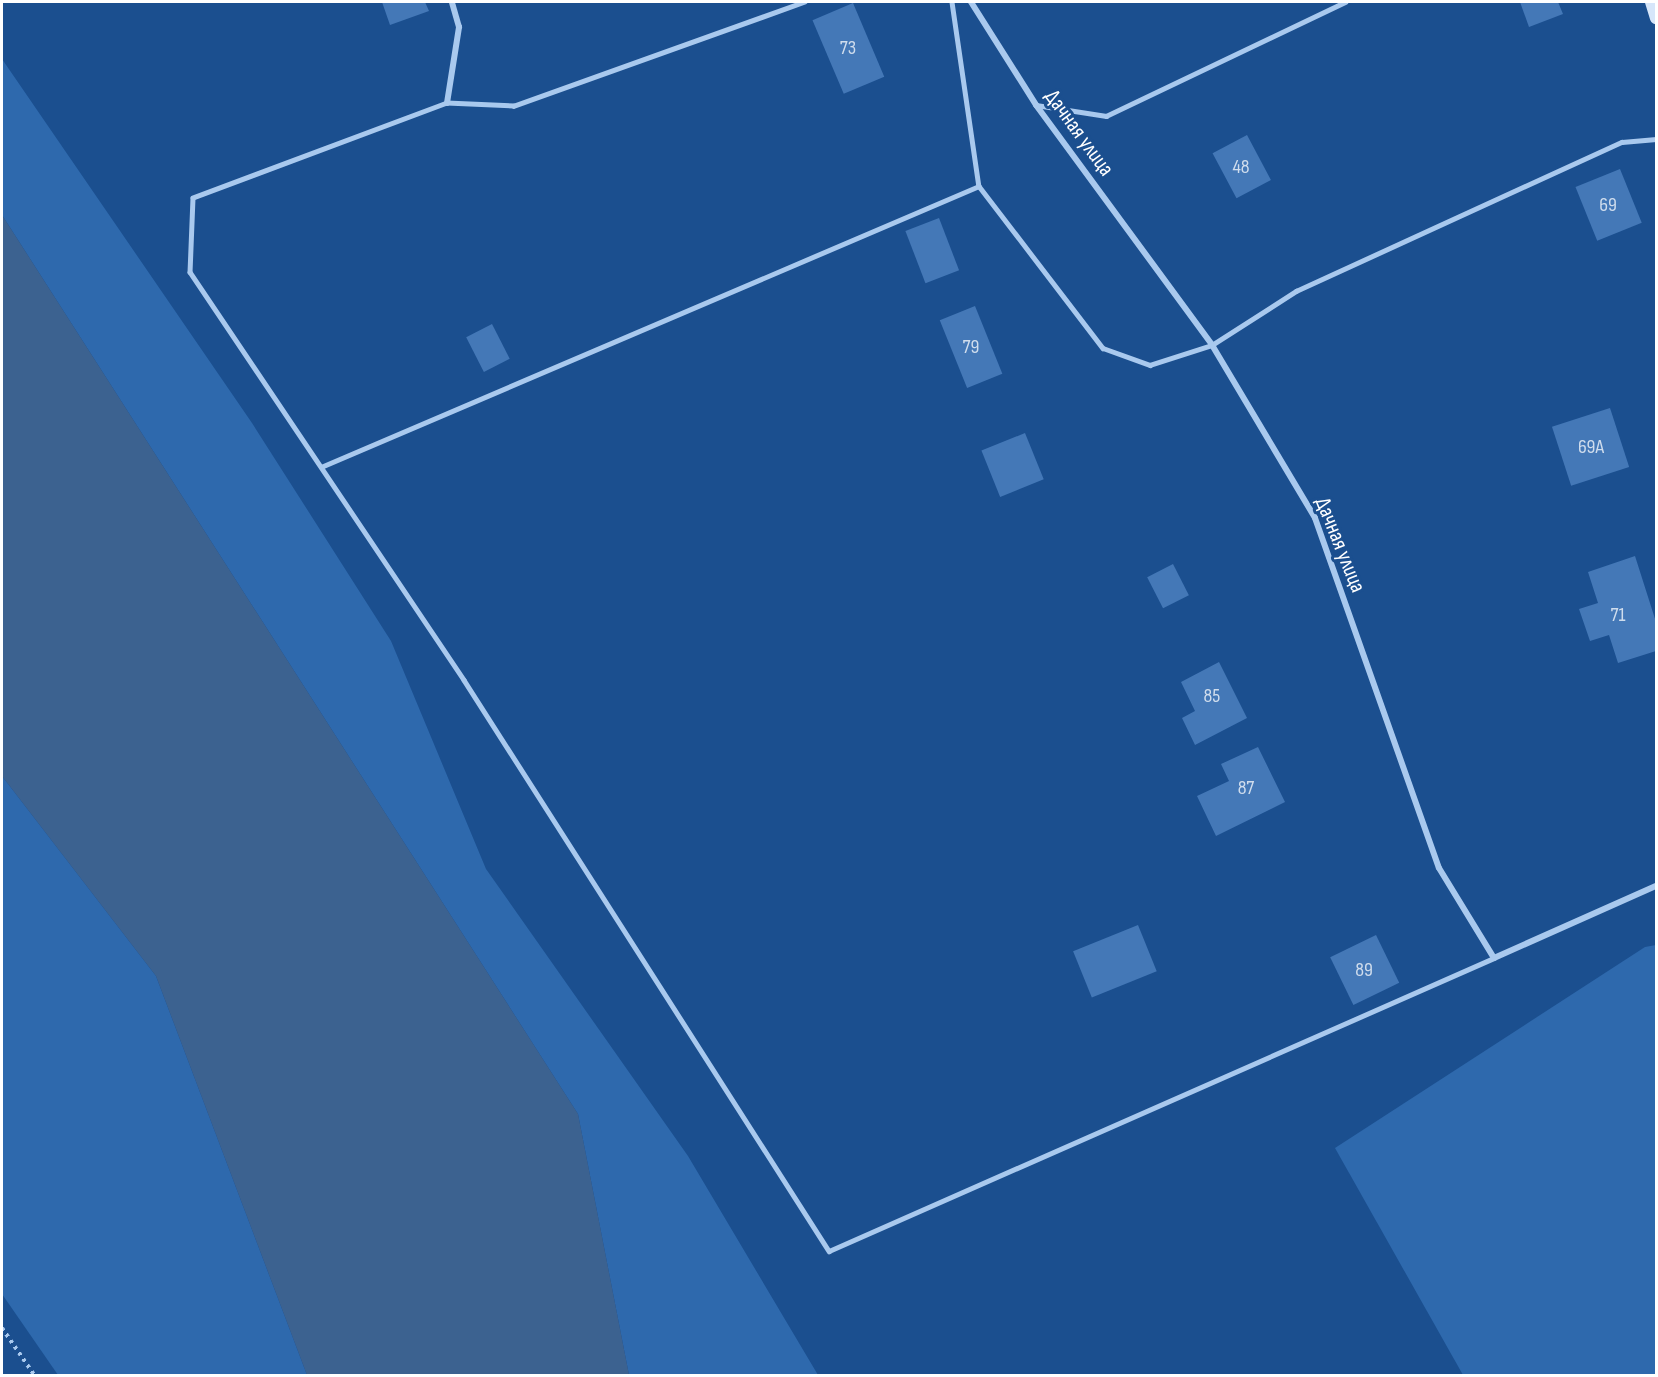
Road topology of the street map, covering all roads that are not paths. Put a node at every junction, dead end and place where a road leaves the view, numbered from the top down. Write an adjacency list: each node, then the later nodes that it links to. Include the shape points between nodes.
1 (452, 2): 8 (street, via 459,27)
2 (805, 2): 8 (lane, via 514,106)
3 (952, 2): 11 (lane)
4 (971, 2): 9 (street, Дачная улица)
5 (1345, 2): 9 (lane, via 1106,116)
6 (1651, 2): 7 (street)
7 (1656, 18)
8 (447, 103): 13 (lane, via 193,198 190,272)
9 (1036, 105): 12 (street, Дачная улица)
10 (1656, 139): 12 (lane, via 1622,142 1296,291)
11 (979, 186): 12 (lane, via 1103,348 1150,365); 13 (lane)
12 (1212, 345): 15 (street, Дачная улица, via 1314,518 1438,868)
13 (321, 467): 15 (lane, via 464,680 830,1251)
14 (1656, 886): 15 (street)
15 (1494, 958)

